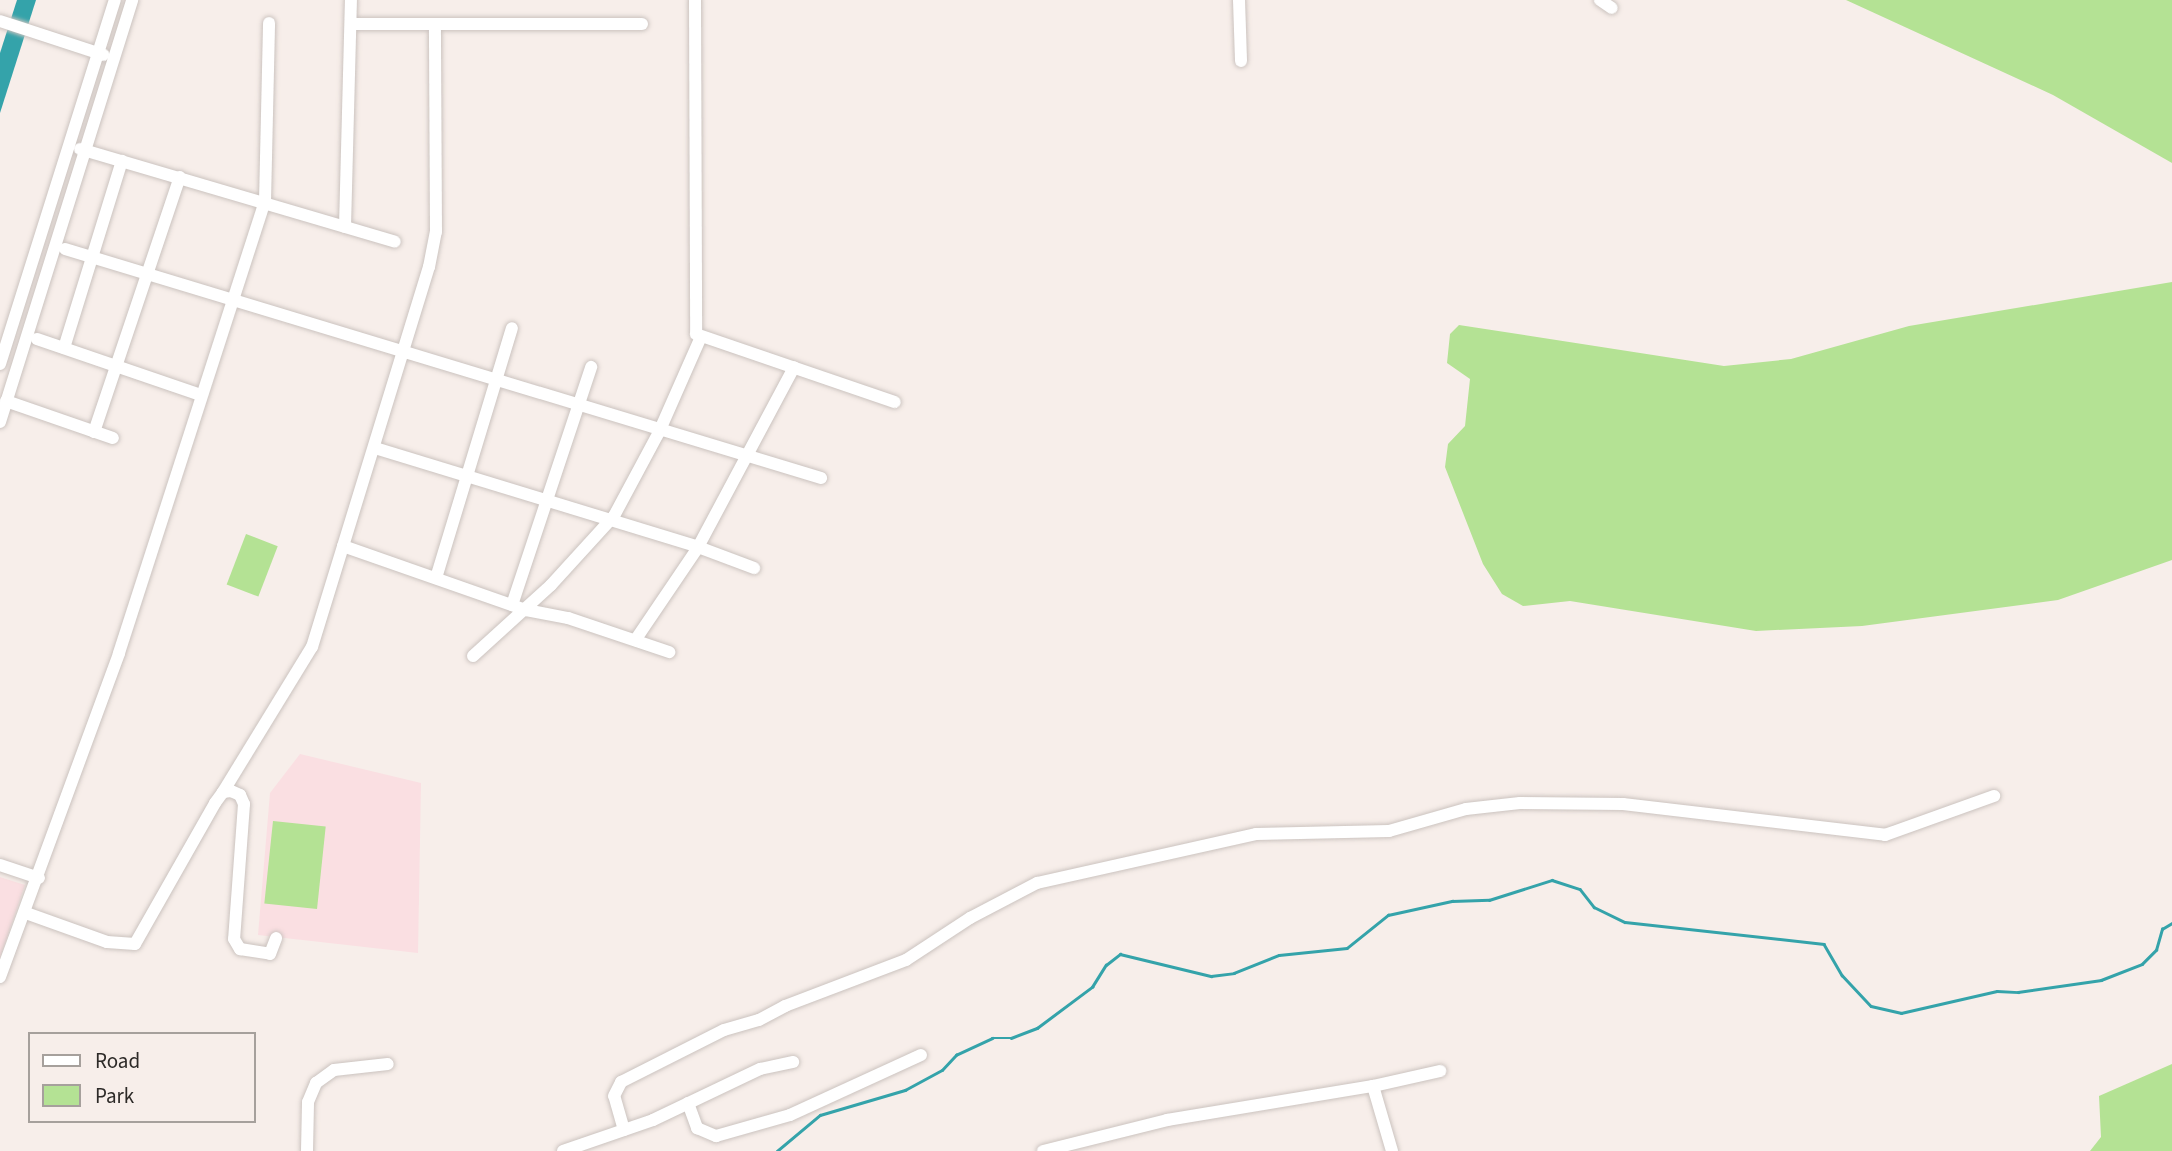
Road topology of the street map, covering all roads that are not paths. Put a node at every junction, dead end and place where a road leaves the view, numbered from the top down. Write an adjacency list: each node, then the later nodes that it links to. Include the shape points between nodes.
1 (115, 0): 13 (street)
2 (132, 0): 14 (street)
3 (351, 0): 10 (street)
4 (695, 0): 29 (street, via 696,334)
5 (1239, 0): 15 (street)
6 (1600, 0): 7 (street)
7 (1612, 8)
8 (0, 21): 13 (street)
9 (269, 23): 20 (street)
10 (351, 24): 12 (street); 21 (street)
11 (642, 24): 12 (street)
12 (435, 26): 31 (street, via 436,232)
13 (98, 53): 14 (street); 16 (street)
14 (114, 58): 17 (street)
15 (1241, 61)
16 (69, 146): 17 (street); 32 (street)
17 (85, 150): 18 (street); 38 (street)
18 (122, 160): 19 (street); 24 (street)
19 (180, 177): 20 (street); 25 (street)
20 (265, 202): 21 (street); 26 (street)
21 (345, 227): 22 (street)
22 (394, 242)
23 (65, 249): 24 (street)
24 (93, 255): 25 (street); 30 (street)
25 (149, 272): 26 (street); 33 (street)
26 (234, 299): 31 (street); 37 (street)
27 (512, 328): 36 (street)
28 (37, 339): 30 (street)
29 (700, 339): 35 (street); 43 (street)
30 (64, 348): 33 (street)
31 (405, 354): 36 (street); 45 (street)
32 (0, 365)
33 (117, 366): 37 (street); 42 (street)
34 (591, 367): 40 (street)
35 (794, 367): 39 (street); 46 (street)
36 (496, 382): 40 (street); 47 (street)
37 (201, 394): 63 (street, via 119,653)
38 (6, 401): 41 (street); 42 (street)
39 (895, 402)
40 (578, 404): 43 (street); 49 (street)
41 (0, 422)
42 (94, 432): 44 (street)
43 (659, 432): 46 (street); 50 (street)
44 (113, 438)
45 (375, 448): 47 (street); 51 (street)
46 (748, 459): 48 (street); 52 (street)
47 (467, 476): 49 (street); 54 (street)
48 (821, 478)
49 (546, 500): 50 (street); 55 (street)
50 (609, 522): 52 (street); 56 (street)
51 (343, 546): 54 (street); 60 (street, via 312,648)
52 (698, 547): 53 (street); 57 (street)
53 (754, 568)
54 (436, 578): 55 (street)
55 (512, 605): 56 (street)
56 (526, 610): 57 (street); 59 (street)
57 (636, 639): 58 (street)
58 (669, 652)
59 (473, 656)
60 (223, 792): 64 (street, via 135,944 107,942); 65 (street, via 243,799 234,939 240,949 271,954)
61 (1994, 796): 73 (street, via 1885,835 1623,803 1529,802 1466,809 1389,831 1256,834 1037,883 970,918 906,960 724,1030 621,1083 614,1096)
62 (0, 865): 63 (street)
63 (39, 878): 64 (street)
64 (26, 913): 66 (street)
65 (276, 939)
66 (0, 977)
67 (921, 1055): 72 (street, via 857,1080 790,1115 716,1136 698,1128)
68 (793, 1062): 72 (street, via 760,1069)
69 (388, 1064): 74 (street, via 334,1070 316,1083 308,1102)
70 (1440, 1071): 71 (street)
71 (1373, 1086): 76 (street, via 1167,1120); 77 (street)
72 (688, 1103): 73 (street)
73 (624, 1130): 75 (street)
74 (307, 1151)
75 (563, 1151)
76 (1043, 1151)
77 (1392, 1151)

